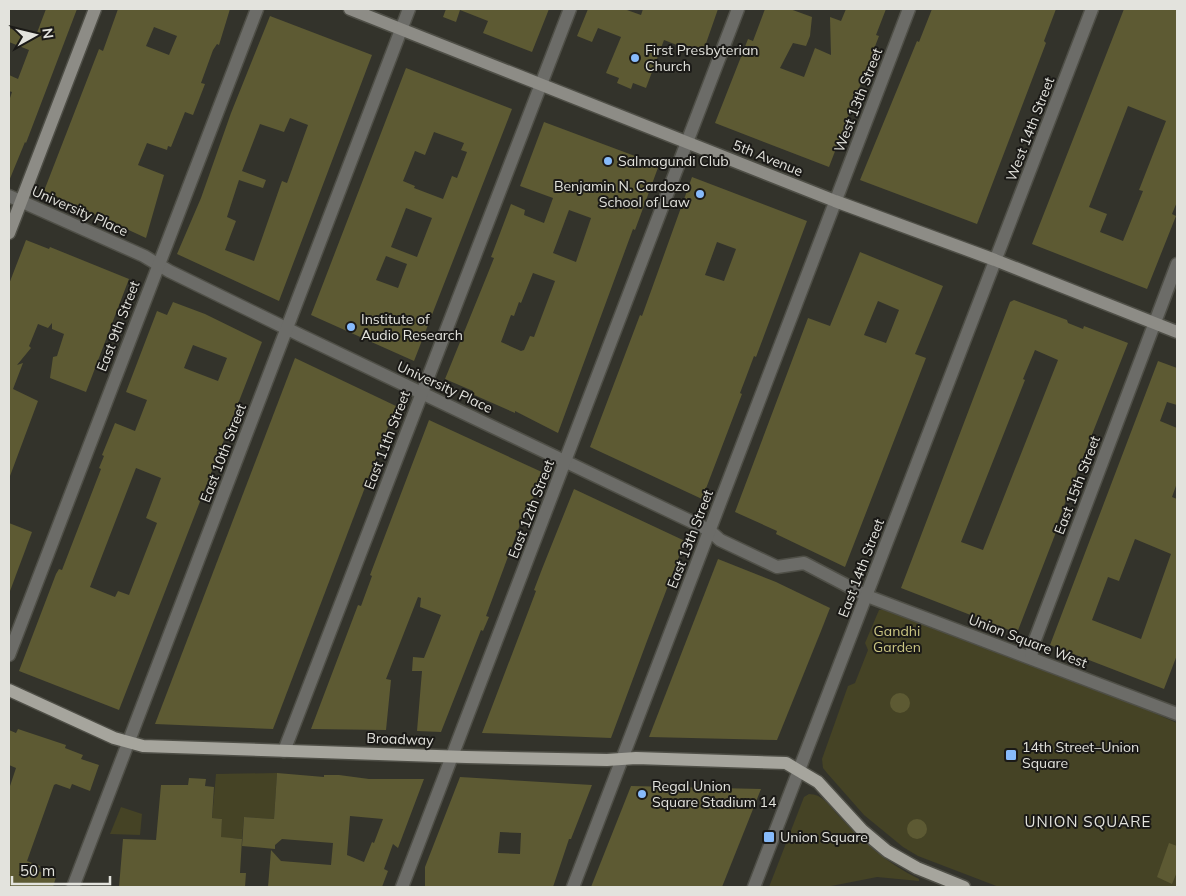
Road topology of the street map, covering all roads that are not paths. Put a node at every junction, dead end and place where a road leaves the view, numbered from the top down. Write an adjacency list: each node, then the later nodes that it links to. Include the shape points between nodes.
1 (95, 9): 13 (main road)
2 (257, 9): 18 (street, East 9th Street)
3 (350, 9): 9 (main road, 5th Avenue)
4 (409, 9): 9 (street, East 10th Street)
5 (570, 9): 10 (street, East 11th Street)
6 (738, 9): 11 (street, East 12th Street)
7 (908, 9): 14 (street, West 13th Street)
8 (1092, 9): 16 (street, West 14th Street)
9 (401, 29): 10 (main road, 5th Avenue); 20 (street, East 10th Street)
10 (541, 85): 11 (main road, 5th Avenue); 22 (street, East 11th Street)
11 (688, 141): 14 (main road, 5th Avenue); 23 (street, East 12th Street)
12 (9, 196): 13 (street, University Place)
13 (21, 201): 15 (main road); 18 (street, University Place)
14 (835, 201): 16 (main road, 5th Avenue); 24 (street, East 13th Street)
15 (9, 233)
16 (995, 260): 19 (main road, 5th Avenue); 25 (street, East 14th Street)
17 (1177, 264): 19 (street, East 15th Street)
18 (158, 265): 20 (street, University Place); 26 (street, East 9th Street)
19 (1154, 323): 21 (main road, 5th Avenue); 27 (street, East 15th Street, via 1033,645)
20 (287, 328): 22 (street, University Place); 30 (street, East 10th Street)
21 (1177, 332)
22 (421, 392): 23 (street, University Place); 31 (street, East 11th Street)
23 (566, 460): 24 (street, University Place); 32 (street, East 12th Street)
24 (709, 530): 25 (street, University Place, via 720,540 777,566 804,563); 33 (street, East 13th Street)
25 (866, 596): 27 (street, Union Square West); 34 (street, East 14th Street)
26 (9, 654)
27 (1031, 658): 29 (street, Union Square West)
28 (9, 690): 30 (main road, Broadway)
29 (1175, 711)
30 (128, 743): 31 (main road, Broadway); 36 (street, East 10th Street)
31 (284, 750): 32 (main road, Broadway)
32 (453, 756): 33 (main road, Broadway); 37 (street, East 12th Street)
33 (621, 759): 34 (main road, Broadway, via 774,762 786,763); 38 (street, East 13th Street)
34 (800, 770): 35 (main road, Broadway, via 818,782 862,830); 39 (street, East 14th Street)
35 (938, 883): 40 (main road, Broadway)
36 (73, 887)
37 (402, 887)
38 (573, 887)
39 (754, 887)
40 (964, 887)

